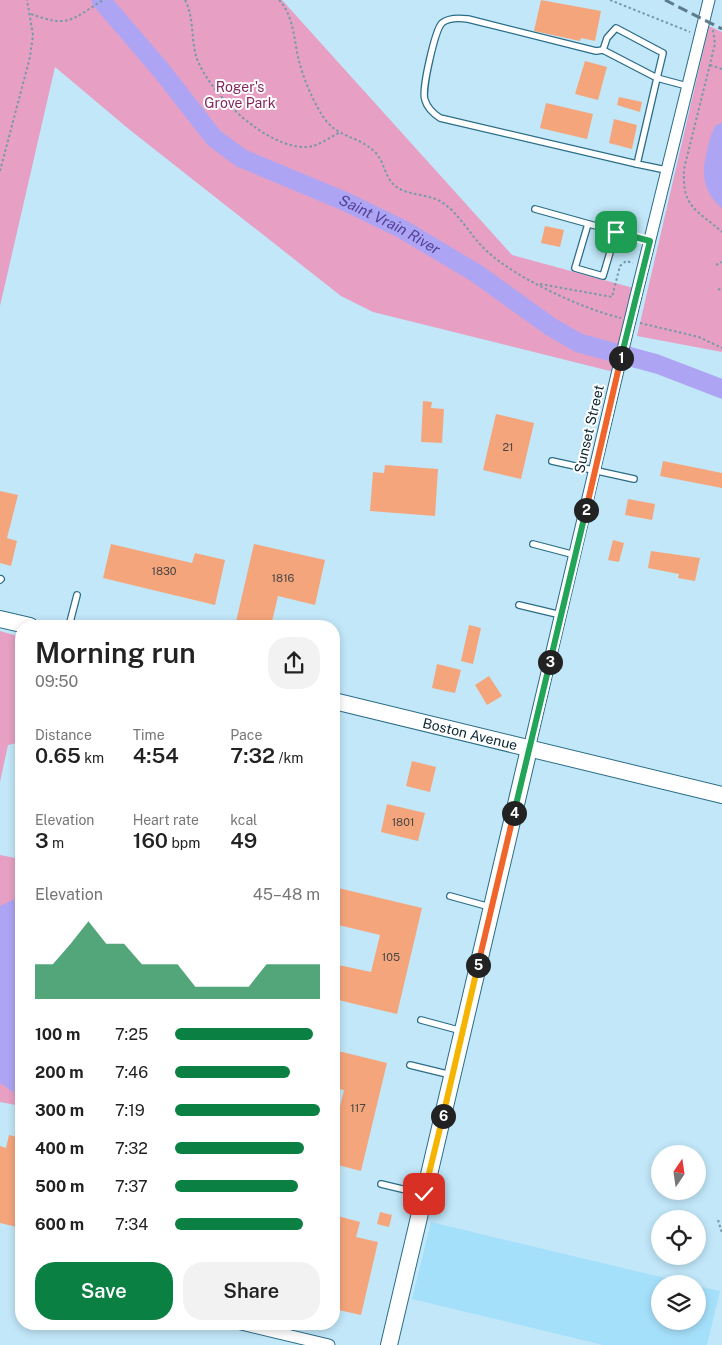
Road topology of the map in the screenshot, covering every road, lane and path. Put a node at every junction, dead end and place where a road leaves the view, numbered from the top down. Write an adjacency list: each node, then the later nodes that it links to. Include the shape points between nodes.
1 (27, 0): 7 (path)
2 (103, 0): 7 (path, via 76,19 64,22)
3 (185, 0): 15 (path, via 196,57 231,108 258,129 282,141 306,147 320,144)
4 (279, 0): 15 (path, via 289,16 300,62 319,110)
5 (610, 0): 9 (path)
6 (709, 0): 9 (street, Sunset Street)
7 (31, 14): 18 (path, via 30,56)
8 (714, 25): 11 (path, via 715,44)
9 (700, 36): 14 (street, Sunset Street)
10 (603, 50): 13 (lane); 13 (lane, via 606,38 616,28 663,53); 16 (lane, via 596,51 468,19 451,19 442,23 438,30 425,84 425,101 440,118)
11 (710, 65): 12 (path); 22 (path, via 683,184 686,199)
12 (722, 68)
13 (657, 78): 14 (lane); 16 (lane)
14 (687, 86): 17 (street, Sunset Street)
15 (338, 133): 28 (path, via 362,142 376,153 390,182 443,203 489,253 514,272 592,310)
16 (637, 164): 17 (lane)
17 (666, 170): 23 (street, Sunset Street)
18 (0, 171)
19 (535, 209): 20 (lane)
20 (588, 224): 21 (lane); 21 (lane, via 575,268 603,276)
21 (616, 232): 23 (lane)
22 (722, 232)
23 (650, 241): 32 (street, Sunset Street, bridge)
24 (722, 262): 25 (path)
25 (716, 266)
26 (718, 289): 27 (path)
27 (722, 290)
28 (626, 319)
29 (634, 321): 30 (path, via 699,337)
30 (722, 348)
31 (552, 460): 32 (lane)
32 (595, 471): 33 (lane); 35 (street, Sunset Street)
33 (634, 479)
34 (533, 544): 35 (lane)
35 (576, 555): 38 (street, Sunset Street)
36 (77, 595): 40 (lane)
37 (519, 605): 38 (lane)
38 (561, 615): 43 (street, Sunset Street)
39 (0, 619): 41 (street)
40 (71, 620)
41 (15, 622)
42 (340, 703): 43 (street, Boston Avenue)
43 (529, 749): 44 (street, Boston Avenue); 46 (street)
44 (722, 795)
45 (450, 896): 46 (lane)
46 (492, 907): 48 (street)
47 (421, 1020): 48 (lane)
48 (463, 1031): 50 (street)
49 (410, 1065): 50 (lane)
50 (452, 1076): 52 (street)
51 (381, 1184): 52 (lane)
52 (424, 1194): 57 (street)
53 (718, 1220): 54 (path)
54 (722, 1233)
55 (266, 1330): 56 (street)
56 (329, 1345)
57 (389, 1345)

